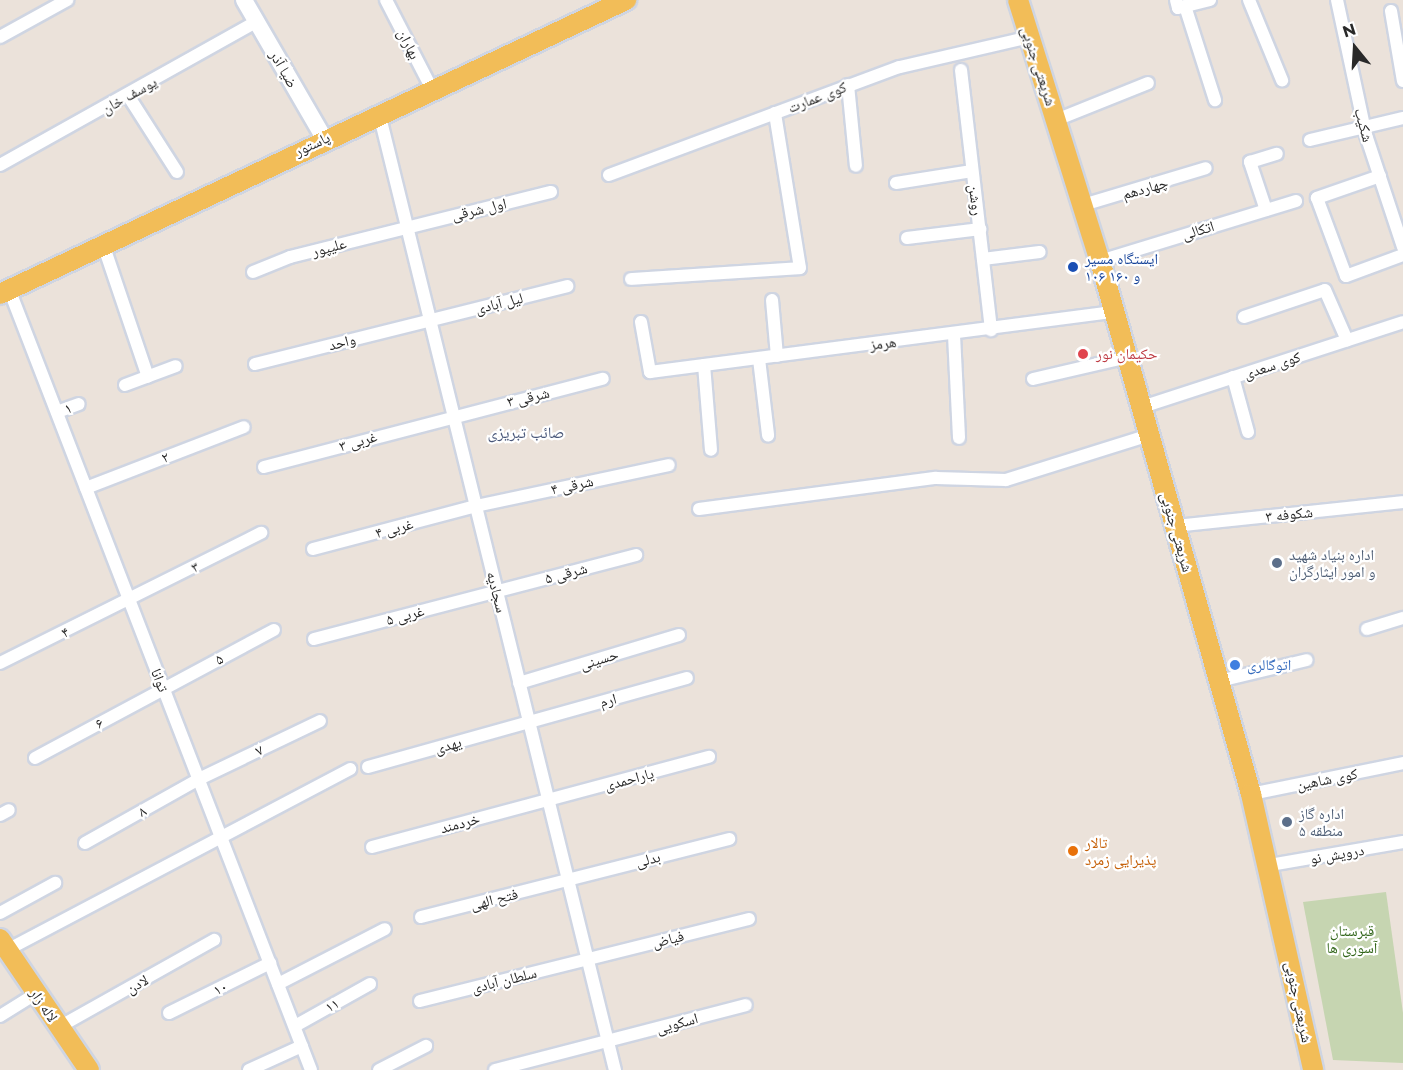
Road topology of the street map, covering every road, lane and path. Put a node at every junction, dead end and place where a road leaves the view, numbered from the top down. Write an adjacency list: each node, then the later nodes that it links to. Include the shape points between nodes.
1 (67, 0): 12 (street)
2 (244, 0): 11 (main road, ضیا آذر)
3 (386, 0): 19 (street, بهاران)
4 (626, 0): 19 (main road, پاستور)
5 (1018, 0): 13 (main road, شریعتی جنوبی)
6 (1210, 0): 9 (street)
7 (1249, 0): 15 (street)
8 (1337, 0): 26 (street, شکیب)
9 (1180, 3): 21 (street)
10 (1390, 11): 16 (street)
11 (256, 22): 20 (street, یوسف خان); 27 (main road, ضیا آذر)
12 (0, 38)
13 (1030, 38): 18 (street, کوی عمارت, via 958,50); 25 (main road, شریعتی جنوبی)
14 (961, 70): 33 (street, روشن)
15 (1282, 80)
16 (1403, 81)
17 (1148, 83): 25 (street)
18 (848, 85): 23 (street, کوی عمارت); 31 (street)
19 (432, 89): 22 (main road, پاستور)
20 (129, 97): 30 (street, یوسف خان); 34 (street)
21 (1215, 100)
22 (379, 113): 27 (main road, پاستور); 42 (street, سجادیه)
23 (775, 113): 35 (street, کوی عمارت); 52 (street, via 800,268)
24 (1403, 118): 26 (street)
25 (1056, 120): 40 (main road, شریعتی جنوبی)
26 (1364, 126): 28 (street); 36 (street, شکیب)
27 (324, 138): 45 (main road, پاستور)
28 (1310, 140)
29 (1277, 153): 41 (street, via 1250,162)
30 (0, 165)
31 (855, 166)
32 (1206, 168): 40 (street, چهاردهم)
33 (972, 171): 37 (street); 43 (street, روشن)
34 (177, 172)
35 (609, 175)
36 (1380, 176): 46 (street, شکیب); 48 (street, via 1317,198 1346,276)
37 (896, 183)
38 (551, 192): 42 (street, اول شرقی)
39 (1296, 201): 41 (street, اتکالی)
40 (1083, 205): 50 (main road, شریعتی جنوبی)
41 (1266, 210): 50 (street, اتکالی)
42 (407, 226): 51 (street, علیپور); 58 (street, سجادیه)
43 (980, 229): 44 (street); 49 (street, روشن)
44 (907, 238)
45 (103, 244): 54 (main road, پاستور); 70 (street)
46 (1403, 247)
47 (1040, 252): 49 (street)
48 (1403, 255)
49 (983, 259): 61 (street, روشن)
50 (1100, 261): 56 (main road, شریعتی جنوبی)
51 (253, 272)
52 (631, 279)
53 (567, 286): 58 (street, لیل آبادی)
54 (4, 291): 77 (street, توانا)
55 (772, 300): 64 (street)
56 (1115, 312): 61 (street, هرمز); 65 (main road, شریعتی جنوبی)
57 (1244, 317): 63 (street, via 1325,290)
58 (430, 320): 67 (street, واحد); 78 (street, سجادیه)
59 (641, 322): 68 (street, هرمز, via 650,372)
60 (1403, 322): 63 (street, کوی سعدی)
61 (991, 330): 62 (street, هرمز)
62 (954, 334): 64 (street, هرمز); 83 (street)
63 (1347, 340): 71 (street, کوی سعدی)
64 (777, 356): 66 (street, هرمز)
65 (1128, 357): 72 (street); 76 (main road, شریعتی جنوبی)
66 (759, 358): 68 (street, هرمز); 81 (street)
67 (255, 364)
68 (704, 365): 84 (street)
69 (176, 366): 70 (street)
70 (148, 377): 74 (street)
71 (1233, 377): 76 (street, کوی سعدی); 80 (street)
72 (1033, 379)
73 (603, 380): 78 (street, ۳ شرقی)
74 (125, 385)
75 (79, 404): 77 (street, ۱)
76 (1142, 407): 82 (main road, شریعتی جنوبی)
77 (57, 412): 87 (street, توانا)
78 (453, 414): 86 (street, ۳ غربی); 89 (street, سجادیه)
79 (244, 427): 87 (street, ۲)
80 (1248, 432)
81 (768, 435)
82 (1150, 435): 90 (street, via 1006,480 936,478); 91 (main road, شریعتی جنوبی)
83 (959, 438)
84 (711, 450)
85 (669, 465): 89 (street, ۴ شرقی)
86 (264, 467)
87 (86, 488): 96 (street, توانا)
88 (1403, 502): 91 (street, شکوفه ۳)
89 (476, 506): 93 (street, ۴ غربی); 95 (street, سجادیه)
90 (699, 509)
91 (1175, 526): 105 (main road, شریعتی جنوبی)
92 (261, 533): 96 (street, ۳)
93 (313, 549)
94 (636, 555): 95 (street, ۵ شرقی)
95 (497, 591): 101 (street, ۵ غربی); 106 (street, سجادیه)
96 (129, 600): 103 (street, ۴); 107 (street, توانا)
97 (1403, 618): 98 (street)
98 (1367, 629)
99 (274, 630): 107 (street, ۵)
100 (679, 635): 106 (street, حسینی)
101 (314, 639)
102 (1307, 660): 105 (street)
103 (0, 663)
104 (687, 678): 109 (street, ارم)
105 (1220, 681): 116 (main road, شریعتی جنوبی)
106 (519, 683): 109 (street, سجادیه)
107 (163, 688): 111 (street, ۶); 115 (street, توانا)
108 (320, 721): 115 (street, ۷)
109 (529, 722): 113 (street, یهدی); 117 (street, سجادیه)
110 (709, 757): 117 (street, یاراحمدی)
111 (35, 758)
112 (1403, 764): 116 (street, کوی شاهین)
113 (368, 767)
114 (350, 769): 118 (street)
115 (199, 779): 118 (street, توانا); 121 (street, ۸)
116 (1251, 794): 123 (main road, شریعتی جنوبی)
117 (548, 800): 122 (street, خردمند); 124 (street, سجادیه)
118 (221, 837): 131 (street); 133 (street, توانا)
119 (729, 839): 124 (street, بدلی)
120 (1403, 842): 123 (street, درویش نو)
121 (85, 843)
122 (372, 847)
123 (1270, 865): 152 (main road, شریعتی جنوبی)
124 (568, 880): 127 (street, فتح الهی); 132 (street, سجادیه)
125 (55, 882): 126 (street)
126 (0, 913)
127 (421, 917)
128 (749, 919): 132 (street, فیاض)
129 (385, 929): 134 (street)
130 (214, 940): 142 (street, لادن)
131 (4, 945): 136 (main road, لاله زار)
132 (587, 959): 137 (street, سلطان آبادی); 143 (street, سجادیه)
133 (270, 963): 134 (street, توانا); 139 (street, ۱۰)
134 (278, 984): 141 (street, توانا)
135 (370, 984): 141 (street, ۱۱)
136 (37, 993): 140 (street); 142 (main road, لاله زار)
137 (420, 1001)
138 (746, 1005): 143 (street, اسکویی)
139 (169, 1013)
140 (0, 1016)
141 (295, 1026): 144 (street, توانا)
142 (60, 1027): 146 (main road, لاله زار)
143 (607, 1041): 150 (street, اسکویی); 151 (street, سجادیه)
144 (302, 1046): 147 (street); 148 (street, توانا)
145 (426, 1046): 149 (street)
146 (89, 1070)
147 (249, 1070)
148 (311, 1070)
149 (378, 1070)
150 (495, 1070)
151 (615, 1070)
152 (1313, 1070)

